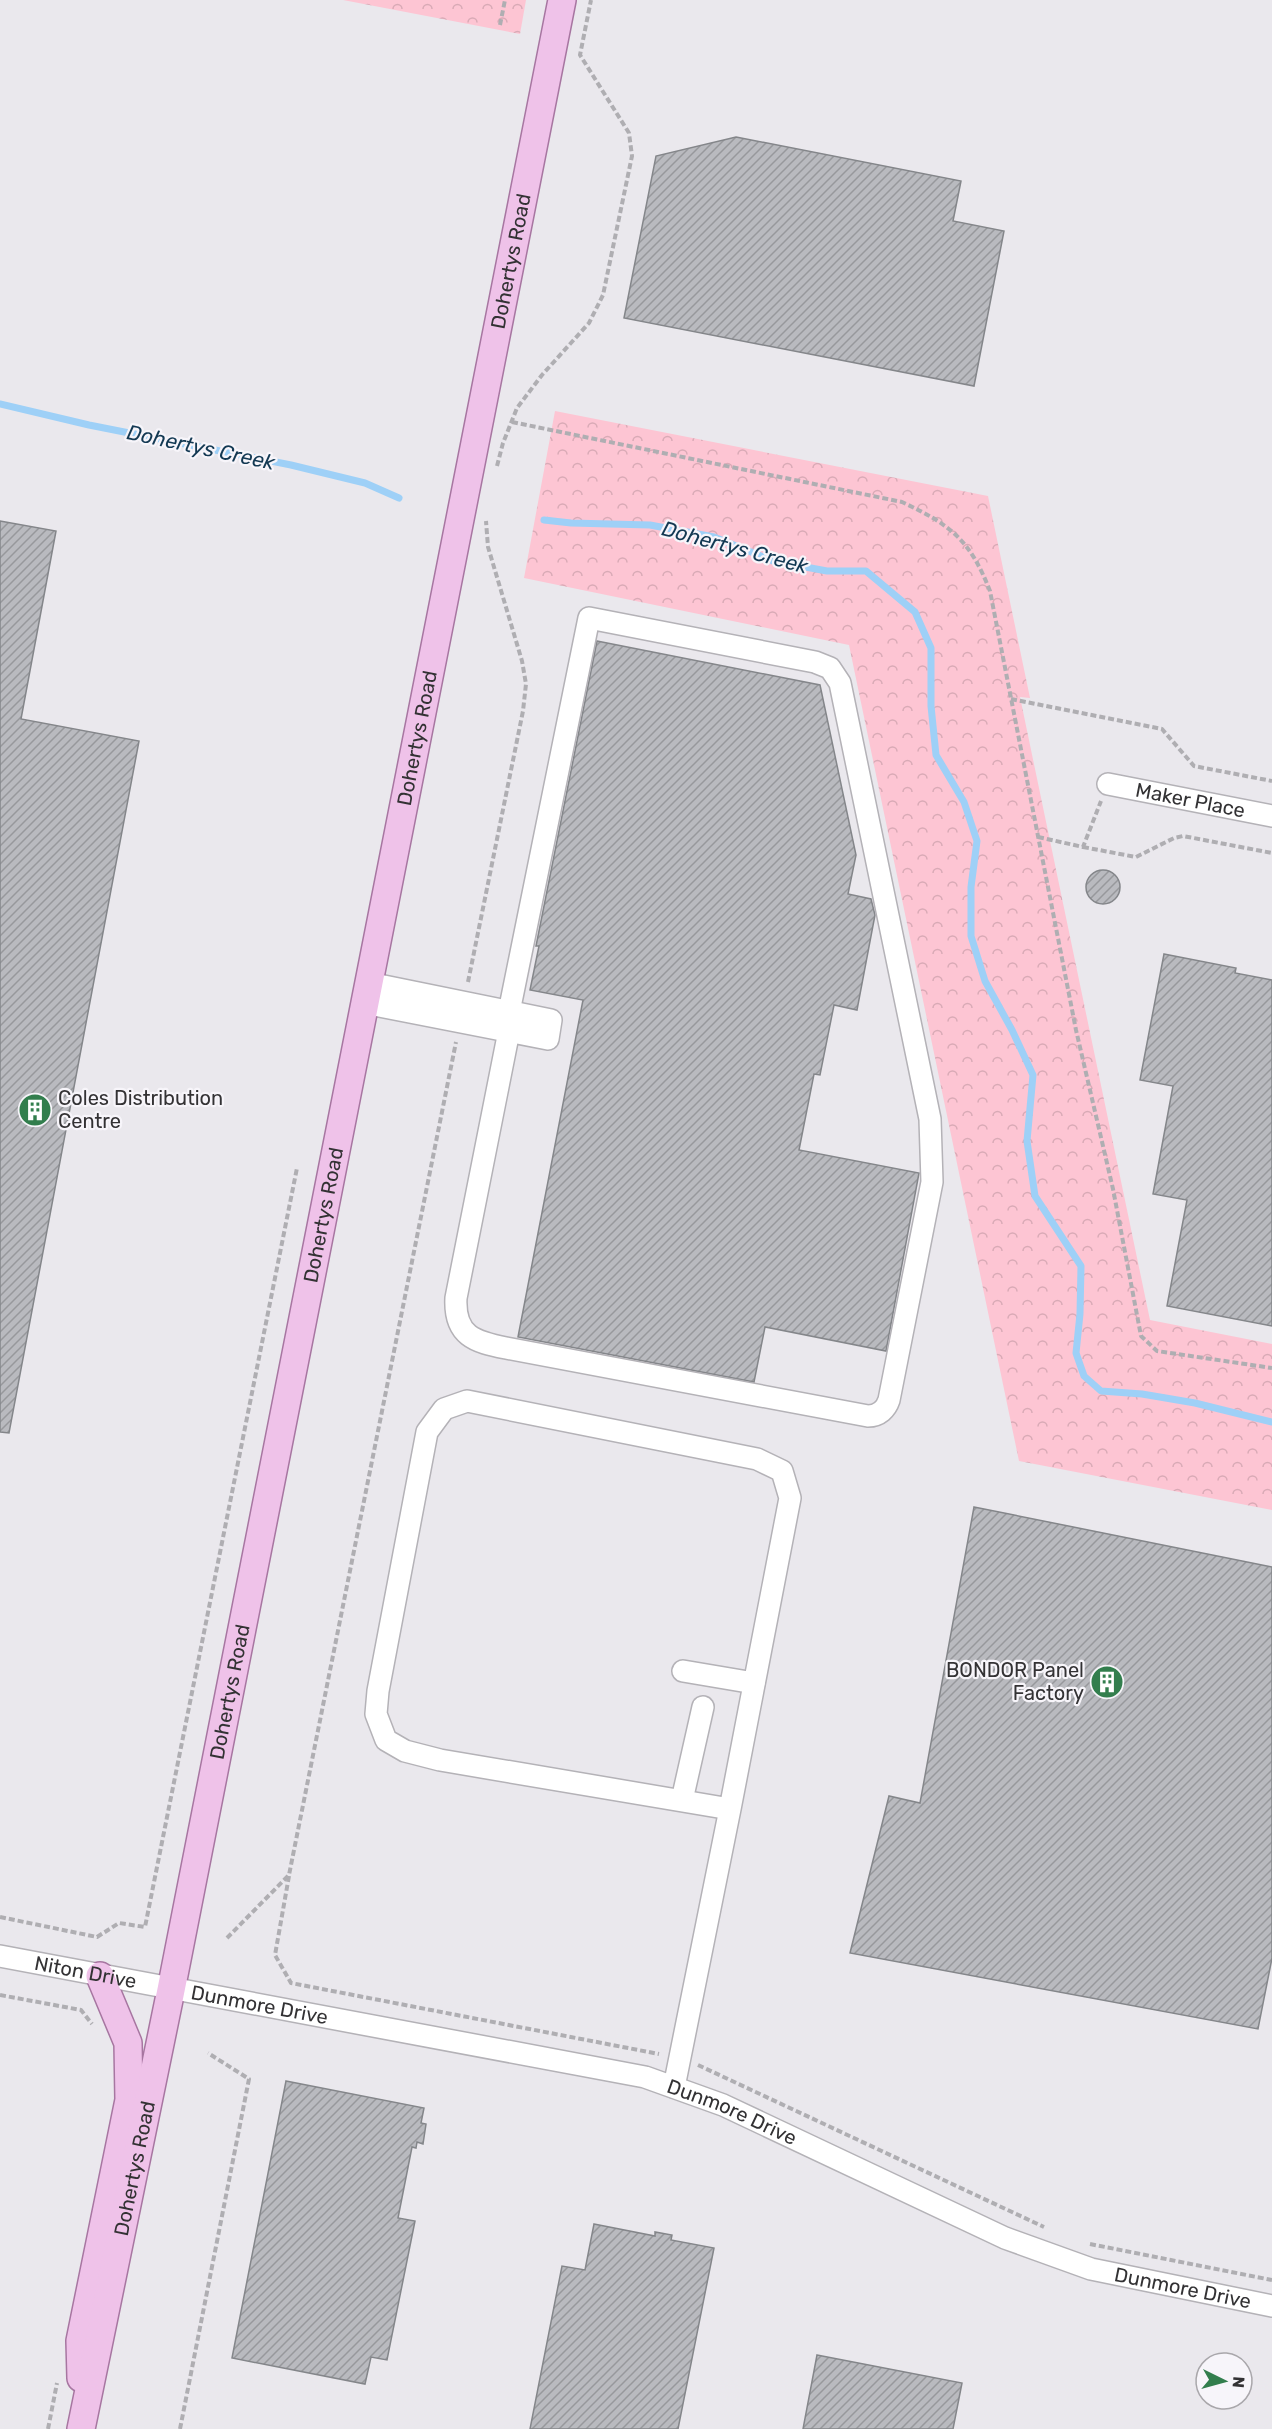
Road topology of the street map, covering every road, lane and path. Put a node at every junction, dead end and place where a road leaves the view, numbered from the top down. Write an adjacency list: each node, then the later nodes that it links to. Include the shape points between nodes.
1 (505, 0): 4 (path)
2 (562, 0): 15 (main road, Dohertys Road)
3 (591, 0): 5 (path, via 580,55 629,133 632,156 603,295 589,323 542,375 517,408)
4 (500, 25)
5 (512, 422): 6 (path); 8 (path, via 902,502 934,517 959,537 979,562 990,591)
6 (495, 476)
7 (486, 520): 16 (path, via 488,547 518,642 526,684)
8 (1011, 699): 9 (path, via 1162,729 1194,766); 12 (path)
9 (1272, 781)
10 (1108, 784): 11 (street, Maker Place); 13 (path)
11 (1272, 816)
12 (1038, 837): 13 (path); 19 (path, via 1141,1336 1157,1351)
13 (1083, 847): 14 (path, via 1137,857 1183,836)
14 (1272, 853)
15 (367, 993): 16 (street); 29 (main road, Dohertys Road)
16 (462, 1012): 17 (street); 26 (path, via 289,1875)
17 (509, 1022): 17 (street, via 590,618 830,668 840,683 930,1119 933,1154 924,1227 889,1400 882,1412 868,1416 506,1348 476,1341 465,1333 457,1318 456,1298)
18 (297, 1168): 25 (path, via 145,1927 119,1923 97,1937)
19 (1272, 1368)
20 (683, 1671): 21 (street)
21 (754, 1683): 23 (street, via 790,1498 782,1471 757,1459 467,1401 444,1408 427,1432 378,1691 376,1714 386,1740 440,1760); 24 (street)
22 (703, 1707): 23 (street)
23 (682, 1800): 24 (street)
24 (730, 1809): 33 (street)
25 (0, 1917)
26 (227, 1938)
27 (0, 1956): 28 (street, Niton Drive)
28 (100, 1976): 29 (street, Niton Drive); 35 (main road, via 128,2043 129,2100 80,2341)
29 (171, 1990): 33 (street, Dunmore Drive, via 645,2077); 35 (main road, Dohertys Road)
30 (0, 1995): 31 (path, via 81,2010)
31 (93, 2025)
32 (207, 2053): 36 (path, via 249,2079)
33 (674, 2087): 34 (street, Dunmore Drive, via 723,2105 1005,2238 1091,2269)
34 (1272, 2306)
35 (82, 2428)
36 (180, 2429)

